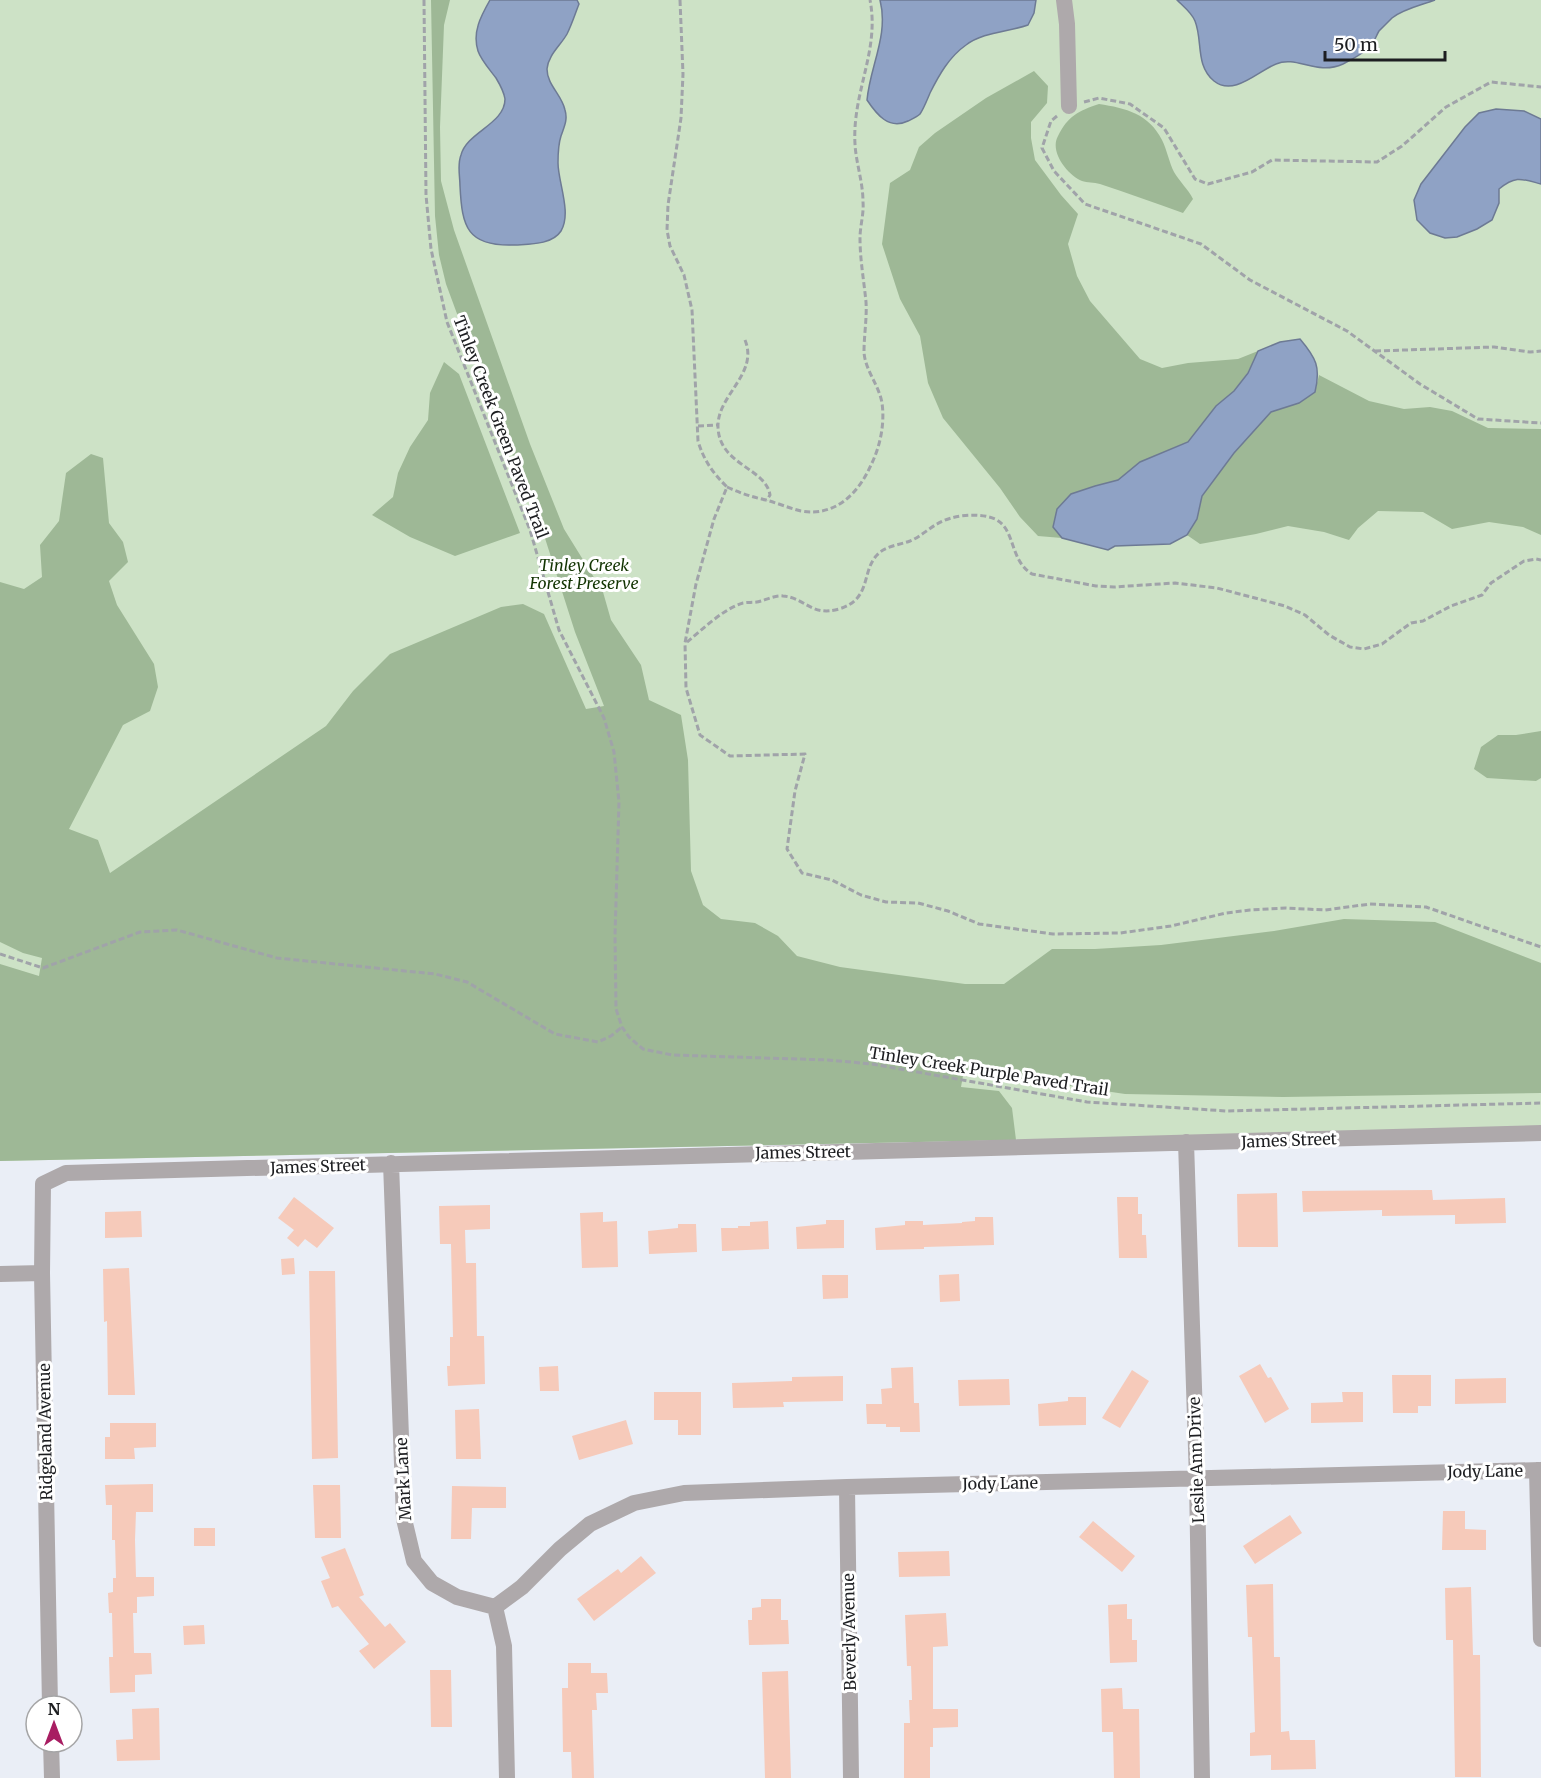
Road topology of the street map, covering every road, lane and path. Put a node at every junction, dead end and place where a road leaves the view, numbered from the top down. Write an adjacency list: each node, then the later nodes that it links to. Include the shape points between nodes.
1 (424, 0): 19 (path, Tinley Creek Green Paved Trail, via 426,195 431,249 447,322 530,530 559,630 604,718 614,752 619,802 616,1009)
2 (680, 0): 12 (path, via 681,118 668,230 692,310)
3 (870, 0): 14 (path, via 873,41 860,92 855,143 863,203 860,238 867,327 864,355 882,403 882,430 869,471 843,502 802,511)
4 (1064, 0): 6 (street)
5 (1541, 87): 6 (path, via 1491,82 1446,107 1402,146 1377,162 1272,160 1252,172 1208,184 1195,179 1164,128 1130,104 1099,98)
6 (1069, 106): 8 (path, via 1051,121 1042,148 1054,171 1085,204 1201,244 1250,280 1347,331)
7 (745, 340): 11 (path, via 747,359 739,381 719,413)
8 (1375, 351): 9 (path, via 1494,347); 10 (path, via 1478,419)
9 (1541, 351)
10 (1541, 423)
11 (717, 425): 12 (path); 14 (path, via 729,454 768,487 770,495)
12 (698, 426): 13 (path, via 702,455 712,473)
13 (727, 487): 14 (path); 16 (path, via 696,584)
14 (766, 500)
15 (1541, 560): 16 (path, via 1524,561 1491,583 1482,595 1412,623 1382,644 1364,649 1350,647 1305,615 1285,606 1217,588 1175,583 1096,586 1032,574 1018,562 1004,526 979,516 959,517 945,520 876,556 860,595 849,604 828,611 814,610 783,595 742,603)
16 (685, 643): 17 (path, via 686,688 700,735 730,756 805,754 787,849 802,873 832,880 861,895 886,902 918,903 979,924 1053,934 1120,933 1250,910 1325,910 1370,904 1426,907)
17 (1541, 947)
18 (0, 954): 19 (path, via 43,968 140,932 177,930 277,958 435,974 467,982 555,1034 598,1042)
19 (622, 1027): 20 (path, Tinley Creek Purple Paved Trail, via 643,1049 672,1055 872,1064 1088,1102 1227,1111)
20 (1541, 1103)
21 (1541, 1133): 22 (street, James Street)
22 (1186, 1142): 23 (street, James Street); 28 (street, Leslie Ann Drive)
23 (391, 1163): 24 (street, James Street); 30 (street, Mark Lane, via 404,1519 414,1561 432,1582 458,1597)
24 (66, 1173): 25 (street, Ridgeland Avenue, via 43,1184)
25 (42, 1273): 26 (street); 32 (street, Ridgeland Avenue)
26 (0, 1274)
27 (1539, 1470): 28 (street, Jody Lane); 31 (street)
28 (1197, 1479): 29 (street, Jody Lane); 37 (street, Leslie Ann Drive)
29 (848, 1487): 30 (street, Jody Lane, via 684,1493 634,1503 590,1524 522,1587); 36 (street, Beverly Avenue)
30 (495, 1606): 35 (street, via 504,1646)
31 (1541, 1639)
32 (50, 1694)
33 (51, 1754): 34 (street)
34 (52, 1778)
35 (507, 1778)
36 (851, 1778)
37 (1202, 1778)

